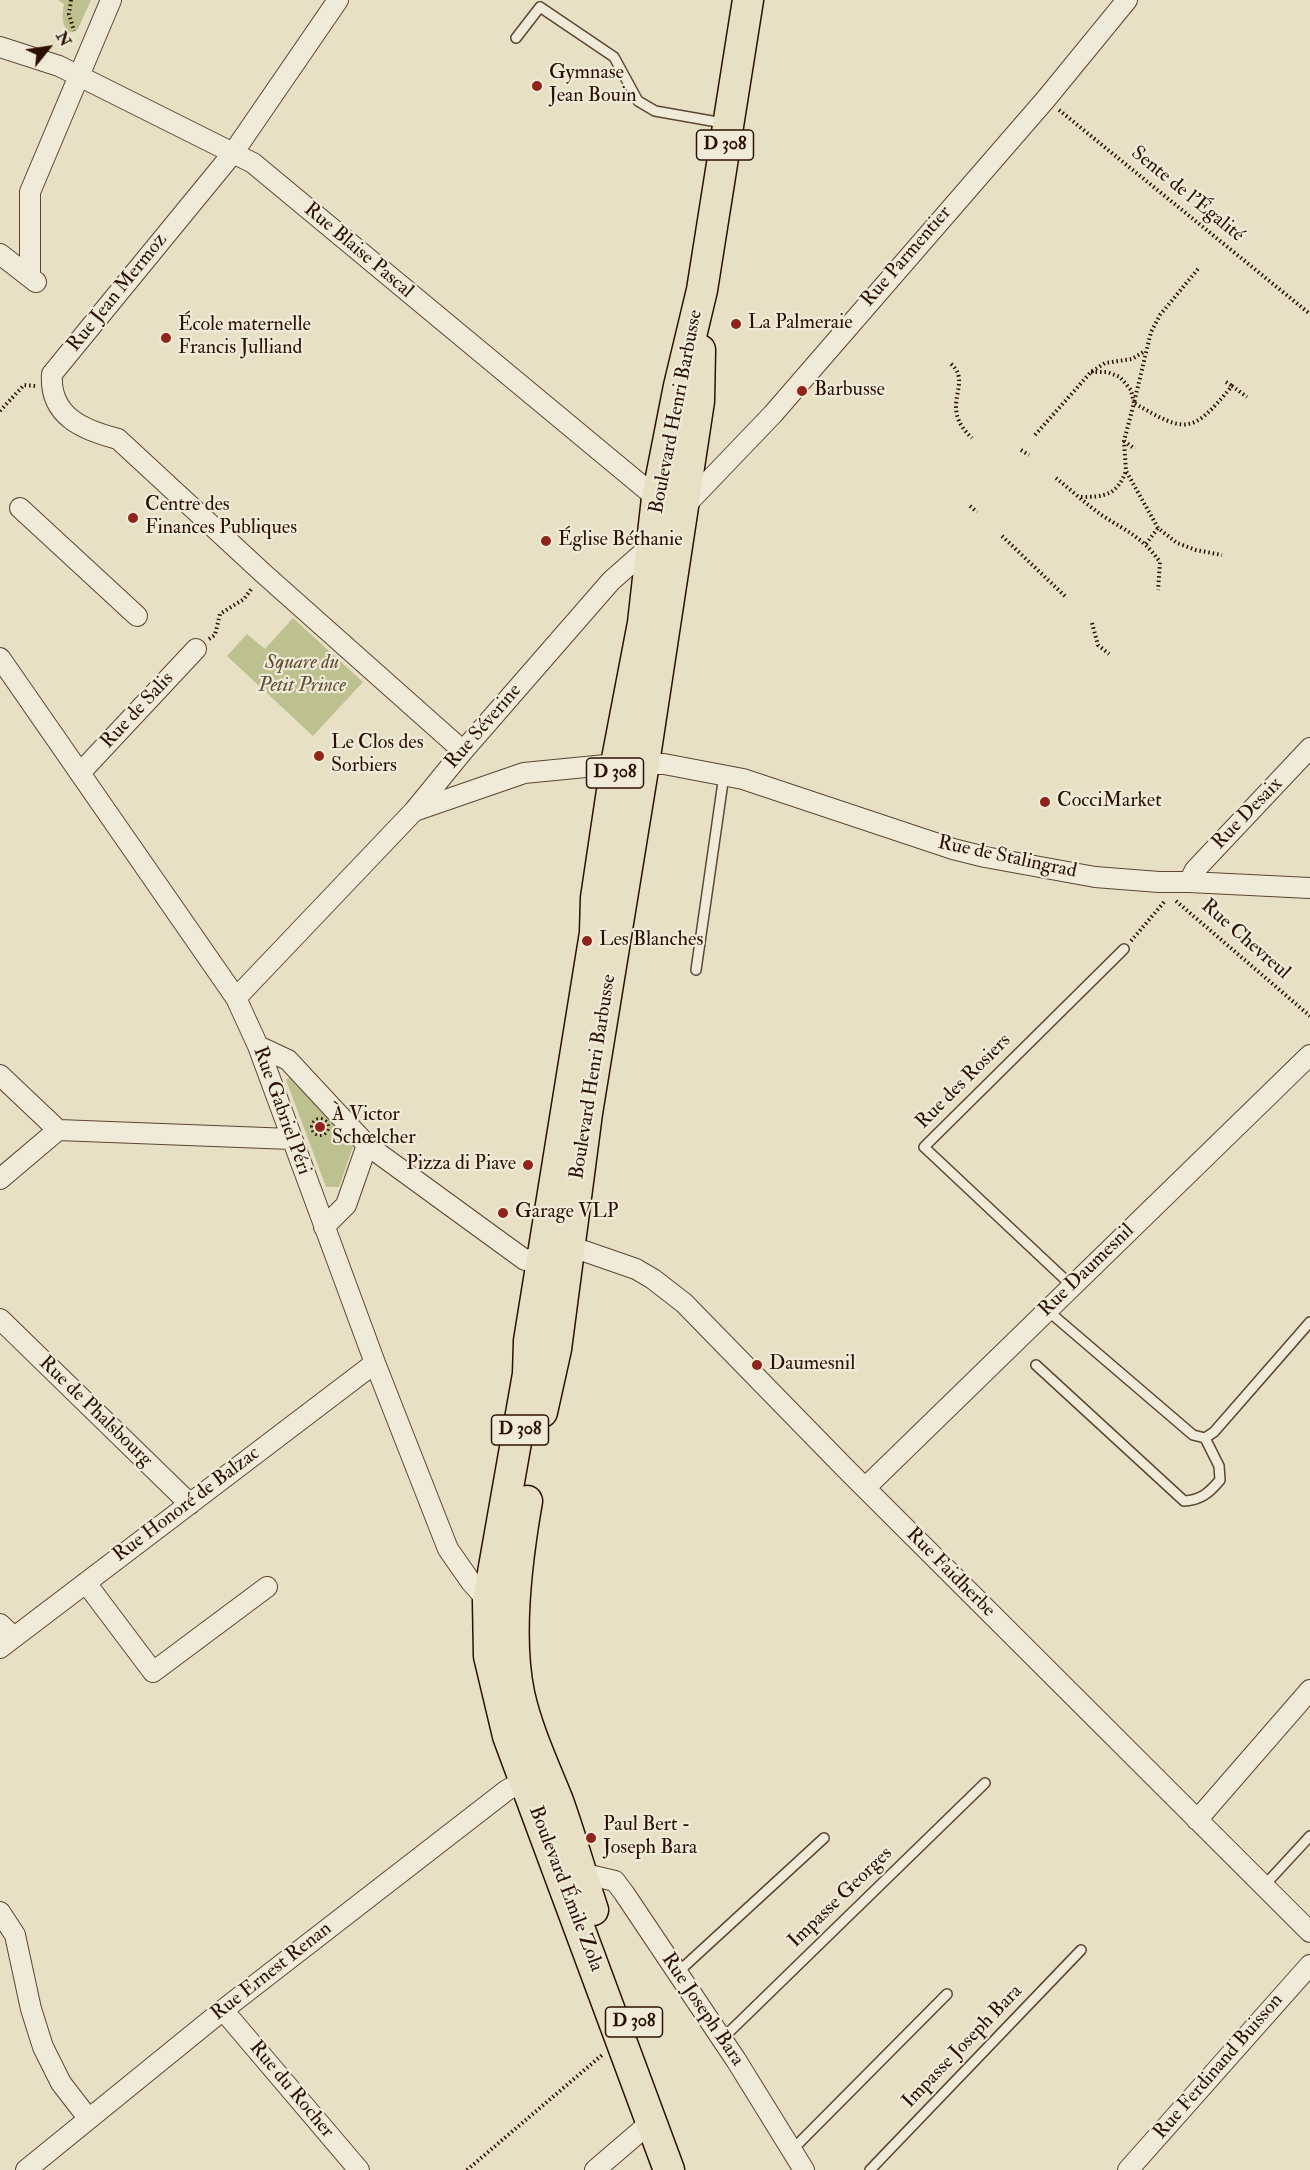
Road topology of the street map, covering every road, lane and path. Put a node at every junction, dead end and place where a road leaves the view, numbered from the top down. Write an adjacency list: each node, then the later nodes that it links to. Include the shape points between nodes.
1 (71, 0): 6 (path, via 69,15)
2 (111, 0): 9 (street)
3 (338, 0): 12 (street, Rue Jean Mermoz)
4 (748, 0): 11 (main road, Boulevard Henri Barbusse / D 308)
5 (1127, 0): 10 (street, Rue Parmentier)
6 (74, 31)
7 (516, 38): 11 (lane, via 540,7 614,57 638,101 655,111)
8 (0, 48): 9 (street, Rue Blaise Pascal)
9 (79, 76): 12 (street, Rue Blaise Pascal); 13 (street, via 30,192 34,280)
10 (1046, 99): 15 (path, Sente de l'Égalité); 34 (street, Rue Parmentier, via 773,414)
11 (729, 124): 34 (main road, Boulevard Henri Barbusse / D 308, via 702,291 679,386)
12 (233, 153): 21 (street, Rue Jean Mermoz, via 52,374); 34 (street, Rue Blaise Pascal, via 253,164)
13 (0, 254)
14 (1198, 269): 16 (path, via 1160,315)
15 (1310, 314)
16 (1146, 351): 18 (path, via 1132,359 1105,363); 23 (path)
17 (951, 364): 26 (path, via 960,379 955,404 957,418)
18 (1090, 372): 23 (path, via 1120,377 1131,390); 25 (path)
19 (1226, 382): 20 (path)
20 (1232, 386): 22 (path); 23 (path, via 1210,412 1196,422 1182,425 1165,421)
21 (54, 397): 24 (path, via 24,384); 43 (street, via 74,421 91,432 118,439)
22 (1247, 397)
23 (1134, 403): 27 (path)
24 (0, 411)
25 (1035, 435)
26 (972, 438)
27 (1124, 441): 28 (path); 31 (path)
28 (1134, 449)
29 (1021, 450): 30 (path)
30 (1029, 455)
31 (1126, 471): 33 (path, via 1121,485 1108,495); 38 (path)
32 (1056, 478): 33 (path)
33 (1080, 497): 40 (path)
34 (670, 504): 41 (main road, Boulevard Henri Barbusse / D 308); 53 (main road, Boulevard Henri Barbusse / D 308)
35 (970, 506): 37 (path)
36 (20, 508): 46 (street)
37 (977, 512)
38 (1158, 528): 40 (path); 42 (path, via 1177,543)
39 (1002, 536): 45 (path)
40 (1146, 544): 44 (path, via 1160,562)
41 (652, 546): 52 (street, Rue Séverine, via 611,581); 53 (main road, Boulevard Henri Barbusse / D 308)
42 (1222, 555)
43 (264, 574): 48 (path, via 244,599 220,614 215,635); 52 (street)
44 (1158, 590)
45 (1067, 598)
46 (137, 616)
47 (1092, 623): 49 (path, via 1098,645)
48 (196, 649): 54 (street, Rue de Salis)
49 (1109, 654)
50 (0, 658): 54 (street, Rue Gabriel Péri)
51 (1310, 748): 57 (street, Rue Desaix, via 1195,870)
52 (463, 751): 56 (street, Rue Séverine)
53 (630, 763): 55 (street, Rue de Stalingrad, via 664,764); 56 (street, Rue de Stalingrad, via 524,773); 72 (main road, Boulevard Henri Barbusse / D 308, via 596,898 596,933)
54 (80, 773): 61 (street, Rue Gabriel Péri)
55 (724, 775): 57 (street, Rue de Stalingrad, via 985,857 1095,877); 60 (lane)
56 (414, 811): 61 (street, Rue Séverine)
57 (1189, 882): 58 (street, Rue de Stalingrad)
58 (1310, 888)
59 (1124, 949): 62 (path, Rue Chevreul, via 1170,896); 73 (lane, Rue des Rosiers, via 924,1147)
60 (696, 970)
61 (237, 998): 63 (street, Rue Gabriel Péri)
62 (1310, 1016)
63 (258, 1046): 68 (street, Rue Gabriel Péri); 69 (street, Rue Faidherbe, via 288,1060)
64 (1310, 1055): 73 (street, Rue Daumesnil)
65 (0, 1075): 67 (street)
66 (311, 1129): 66 (path, via 318,1136 328,1128 324,1120 317,1119)
67 (58, 1130): 68 (street); 70 (street)
68 (291, 1139): 71 (street, Rue Gabriel Péri)
69 (367, 1145): 71 (street, via 346,1205); 72 (street, Rue Faidherbe, via 525,1260)
70 (0, 1179)
71 (324, 1227): 77 (street, Rue Gabriel Péri)
72 (556, 1255): 80 (street, Rue Faidherbe, via 584,1251 653,1279 684,1303); 84 (main road, Boulevard Henri Barbusse / D 308, via 530,1341 523,1408); 85 (main road, Boulevard Henri Barbusse / D 308, via 556,1349 546,1384 520,1538)
73 (1072, 1286): 74 (street, Rue Daumesnil)
74 (1047, 1310): 79 (lane, via 1193,1435); 80 (street, Rue Daumesnil)
75 (0, 1319): 81 (street, Rue de Phalsbourg)
76 (1310, 1322): 79 (lane)
77 (375, 1363): 81 (street, Rue Honoré de Balzac); 84 (street, Rue Gabriel Péri, via 448,1549)
78 (1036, 1365): 79 (lane, via 1184,1501 1208,1494 1220,1480 1219,1466)
79 (1205, 1438)
80 (865, 1488): 90 (street, Rue Faidherbe)
81 (189, 1504): 82 (street, Rue Honoré de Balzac)
82 (86, 1583): 83 (street, via 153,1672); 86 (street, Rue Honoré de Balzac)
83 (267, 1587)
84 (488, 1601): 85 (street); 88 (main road, Boulevard Émile Zola / D 308, via 490,1665 508,1736)
85 (515, 1614): 88 (main road, Boulevard Émile Zola / D 308, via 519,1693)
86 (5, 1636)
87 (1310, 1690): 90 (street)
88 (534, 1776): 93 (main road, Boulevard Émile Zola / D 308); 94 (main road, Boulevard Émile Zola / D 308, via 568,1831); 102 (street, Rue Ernest Renan, via 507,1790)
89 (985, 1783): 103 (lane, Impasse Georges)
90 (1197, 1820): 95 (street, Rue Faidherbe)
91 (1310, 1836): 95 (lane)
92 (824, 1838): 100 (lane)
93 (551, 1853): 94 (street); 104 (main road, Boulevard Émile Zola / D 308)
94 (581, 1873): 100 (street, Rue Joseph Bara, via 615,1881); 113 (main road, Boulevard Émile Zola / D 308)
95 (1263, 1887): 97 (street, Rue Faidherbe)
96 (0, 1912): 105 (street, via 15,1935 43,2047 62,2083)
97 (1310, 1932)
98 (1081, 1950): 115 (lane, Impasse Joseph Bara)
99 (1310, 1965): 116 (street, Rue Ferdinand Buisson)
100 (677, 1973): 103 (street, Rue Joseph Bara)
101 (947, 1994): 107 (lane)
102 (223, 2010): 105 (street, Rue Ernest Renan); 109 (street, Rue du Rocher)
103 (722, 2039): 107 (street, Rue Joseph Bara)
104 (621, 2040): 106 (main road, Boulevard Émile Zola / D 308); 110 (path)
105 (88, 2118): 108 (street, Rue Ernest Renan)
106 (651, 2122): 111 (street); 112 (main road, Boulevard Émile Zola / D 308)
107 (792, 2150): 114 (street, Rue Joseph Bara)
108 (26, 2170)
109 (359, 2170)
110 (467, 2170)
111 (595, 2170)
112 (669, 2170)
113 (690, 2170)
114 (804, 2170)
115 (870, 2170)
116 (1128, 2170)

